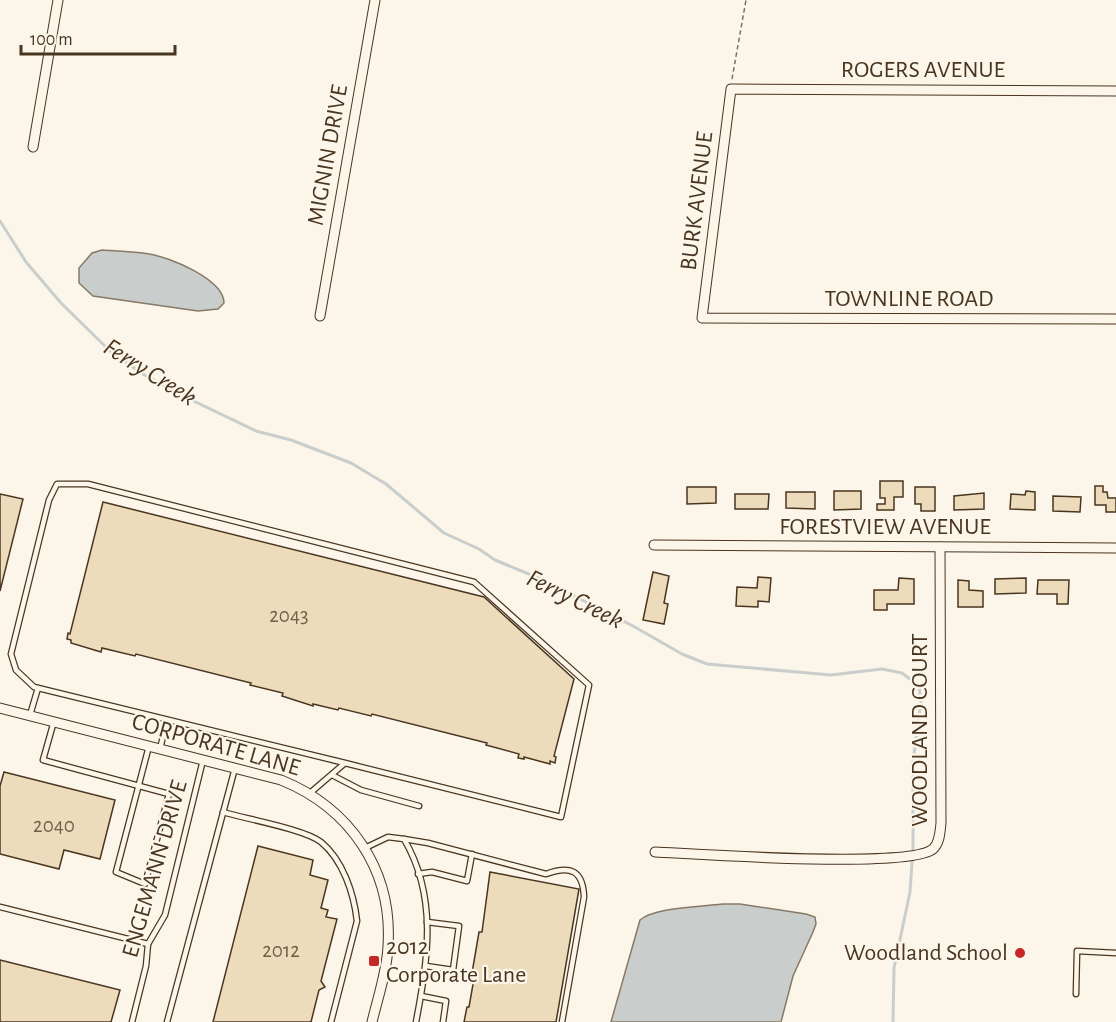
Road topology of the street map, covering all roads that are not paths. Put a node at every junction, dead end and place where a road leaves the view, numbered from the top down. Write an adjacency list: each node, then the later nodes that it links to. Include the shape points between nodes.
1 (58, 0): 5 (street)
2 (375, 0): 6 (street, MIGNIN DRIVE)
3 (731, 89): 4 (street, ROGERS AVENUE); 7 (street, BURK AVENUE)
4 (1116, 91)
5 (33, 147)
6 (320, 316)
7 (702, 318): 8 (street, TOWNLINE ROAD)
8 (1116, 319)
9 (654, 545): 10 (street, FORESTVIEW AVENUE)
10 (940, 547): 11 (street, FORESTVIEW AVENUE); 29 (street, WOODLAND COURT, via 941,823 933,849 907,857 848,860)
11 (1116, 548)
12 (38, 688): 14 (lane); 15 (lane); 20 (lane, via 16,670 11,654 49,500 57,484 88,484 474,582 589,685 561,817)
13 (0, 708): 14 (street, CORPORATE LANE)
14 (30, 715): 16 (street, CORPORATE LANE)
15 (167, 720): 18 (lane); 20 (lane)
16 (54, 721): 17 (street, CORPORATE LANE); 23 (lane, via 43,760)
17 (149, 746): 18 (street, CORPORATE LANE); 23 (lane)
18 (160, 749): 19 (street, CORPORATE LANE)
19 (203, 760): 21 (street, CORPORATE LANE); 34 (lane, ENGEMANN DRIVE, via 165,915)
20 (345, 763): 22 (lane)
21 (235, 768): 24 (street, CORPORATE LANE, via 281,780); 26 (lane)
22 (332, 775): 24 (lane); 25 (lane, via 361,790)
23 (138, 786): 23 (lane, via 169,794 145,884 116,872)
24 (310, 793): 28 (street, CORPORATE LANE, via 339,815)
25 (419, 806)
26 (223, 812): 40 (lane); 41 (lane, via 308,835 321,843 345,876 357,921)
27 (404, 839): 28 (lane, via 388,837); 30 (lane); 31 (lane)
28 (365, 848): 42 (street, CORPORATE LANE, via 383,890 388,927 385,969)
29 (656, 852)
30 (472, 855): 31 (lane, via 466,881 432,872); 45 (lane, via 546,874 565,869 584,883)
31 (418, 874): 33 (lane)
32 (0, 907): 34 (lane)
33 (427, 922): 36 (lane); 36 (lane, via 459,926 453,970)
34 (148, 944): 39 (lane, ENGEMANN DRIVE)
35 (1116, 953): 37 (lane, via 1077,951)
36 (426, 966): 38 (lane)
37 (1076, 994)
38 (421, 996): 43 (lane); 44 (lane, via 446,1001)
39 (132, 1022)
40 (167, 1022)
41 (331, 1022)
42 (372, 1022)
43 (416, 1022)
44 (443, 1022)
45 (562, 1022)

